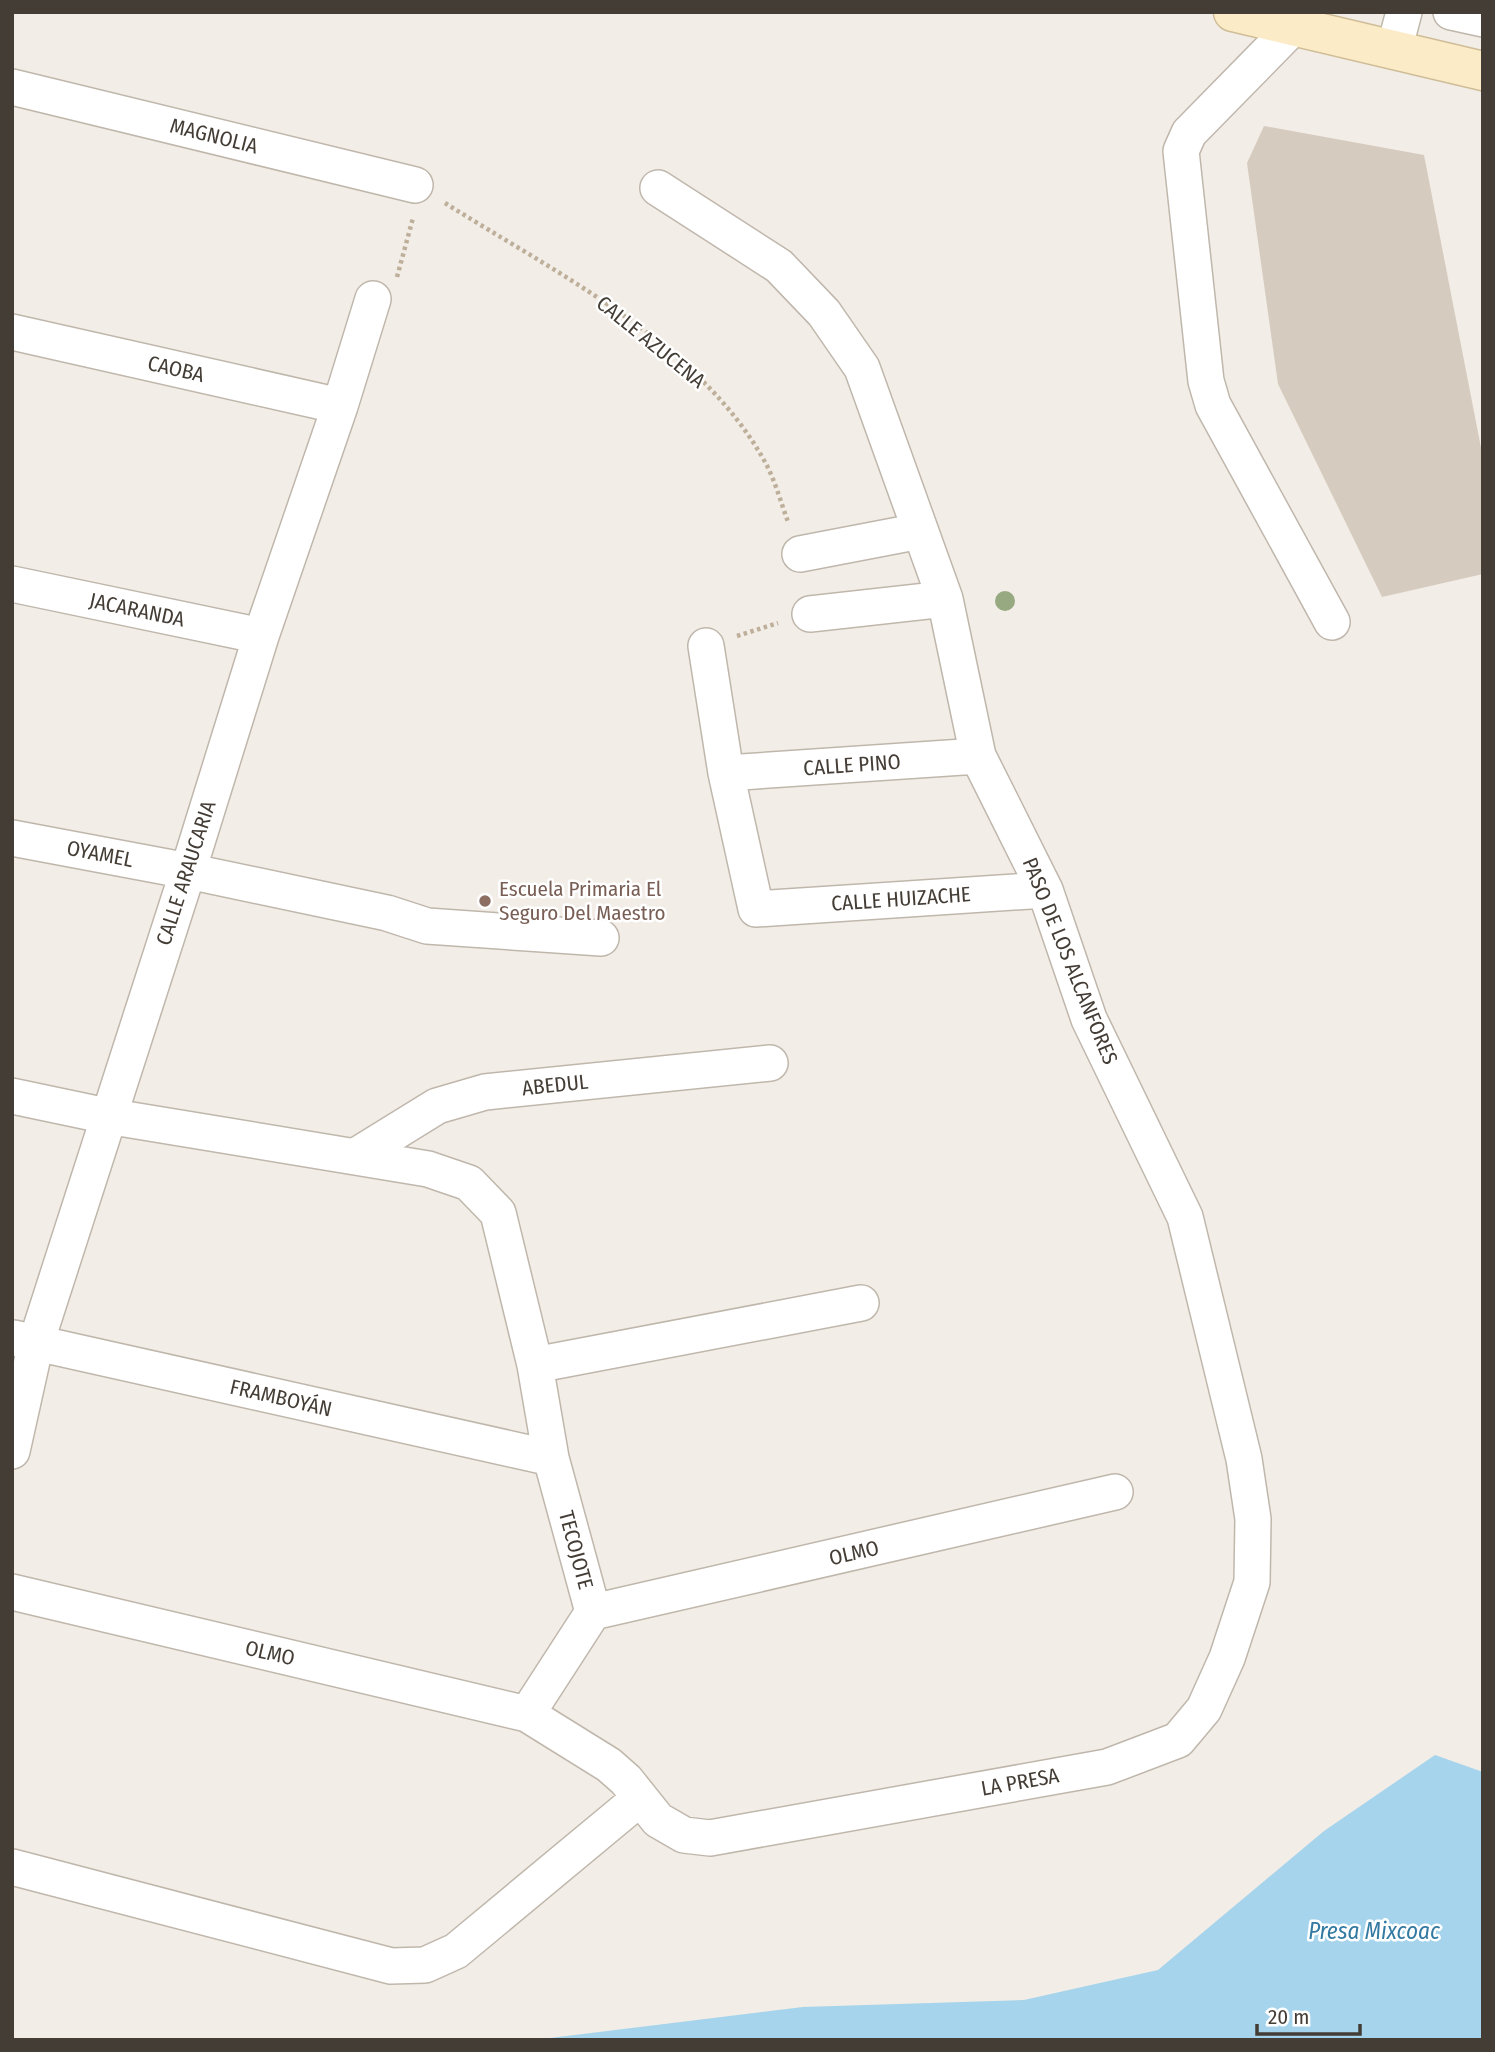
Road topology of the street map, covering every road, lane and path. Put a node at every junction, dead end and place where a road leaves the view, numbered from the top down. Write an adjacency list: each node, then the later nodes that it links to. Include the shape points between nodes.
1 (1233, 12): 5 (street)
2 (1404, 12): 6 (street)
3 (1451, 12): 4 (street)
4 (1483, 19)
5 (1293, 27): 6 (street); 19 (street, via 1189,133 1181,151 1206,381 1213,405)
6 (1394, 50): 7 (street)
7 (1483, 72)
8 (12, 88): 9 (street, MAGNOLIA)
9 (415, 185): 11 (path, via 412,220); 15 (path, CALLE AZUCENA, via 610,305 681,360 730,410 766,463)
10 (658, 188): 14 (street, PASO DE LOS ALCANFORES, via 779,266 824,313 863,368)
11 (384, 291): 13 (street, CALLE ARAUCARIA)
12 (12, 332): 13 (street, CAOBA)
13 (340, 405): 20 (street, CALLE ARAUCARIA)
14 (920, 531): 15 (street); 17 (street, PASO DE LOS ALCANFORES)
15 (800, 554)
16 (12, 584): 20 (street, JACARANDA)
17 (945, 599): 18 (street); 22 (street, PASO DE LOS ALCANFORES)
18 (810, 614): 21 (path)
19 (1332, 622)
20 (261, 636): 25 (street, CALLE ARAUCARIA)
21 (706, 646): 23 (street)
22 (978, 756): 23 (street, CALLE PINO); 26 (street, PASO DE LOS ALCANFORES)
23 (726, 773): 26 (street, CALLE HUIZACHE, via 756,908)
24 (12, 838): 25 (street, OYAMEL)
25 (188, 871): 27 (street, OYAMEL, via 387,912 427,926); 30 (street, CALLE ARAUCARIA)
26 (1045, 890): 38 (street, PASO DE LOS ALCANFORES, via 1089,1019 1185,1216 1244,1459 1253,1519)
27 (601, 938)
28 (770, 1063): 31 (street, ABEDUL, via 485,1092 437,1106)
29 (12, 1096): 30 (street)
30 (107, 1116): 31 (street); 33 (street, CALLE ARAUCARIA)
31 (356, 1156): 34 (street, TECOJOTE, via 428,1169 469,1183 498,1213)
32 (861, 1303): 34 (street)
33 (24, 1340): 35 (street, CALLE ARAUCARIA); 36 (street, FRAMBOYÁN)
34 (535, 1365): 36 (street, TECOJOTE)
35 (12, 1451)
36 (551, 1458): 40 (street, TECOJOTE)
37 (1115, 1492): 40 (street, OLMO)
38 (1252, 1582): 42 (street, LA PRESA, via 1204,1709 1178,1740 1107,1767 710,1838 684,1835 658,1821)
39 (12, 1592): 41 (street, OLMO)
40 (593, 1612): 41 (street, TECOJOTE)
41 (527, 1714): 42 (street, via 609,1765)
42 (639, 1799): 43 (street, via 456,1951 425,1965 391,1966)
43 (12, 1867)

